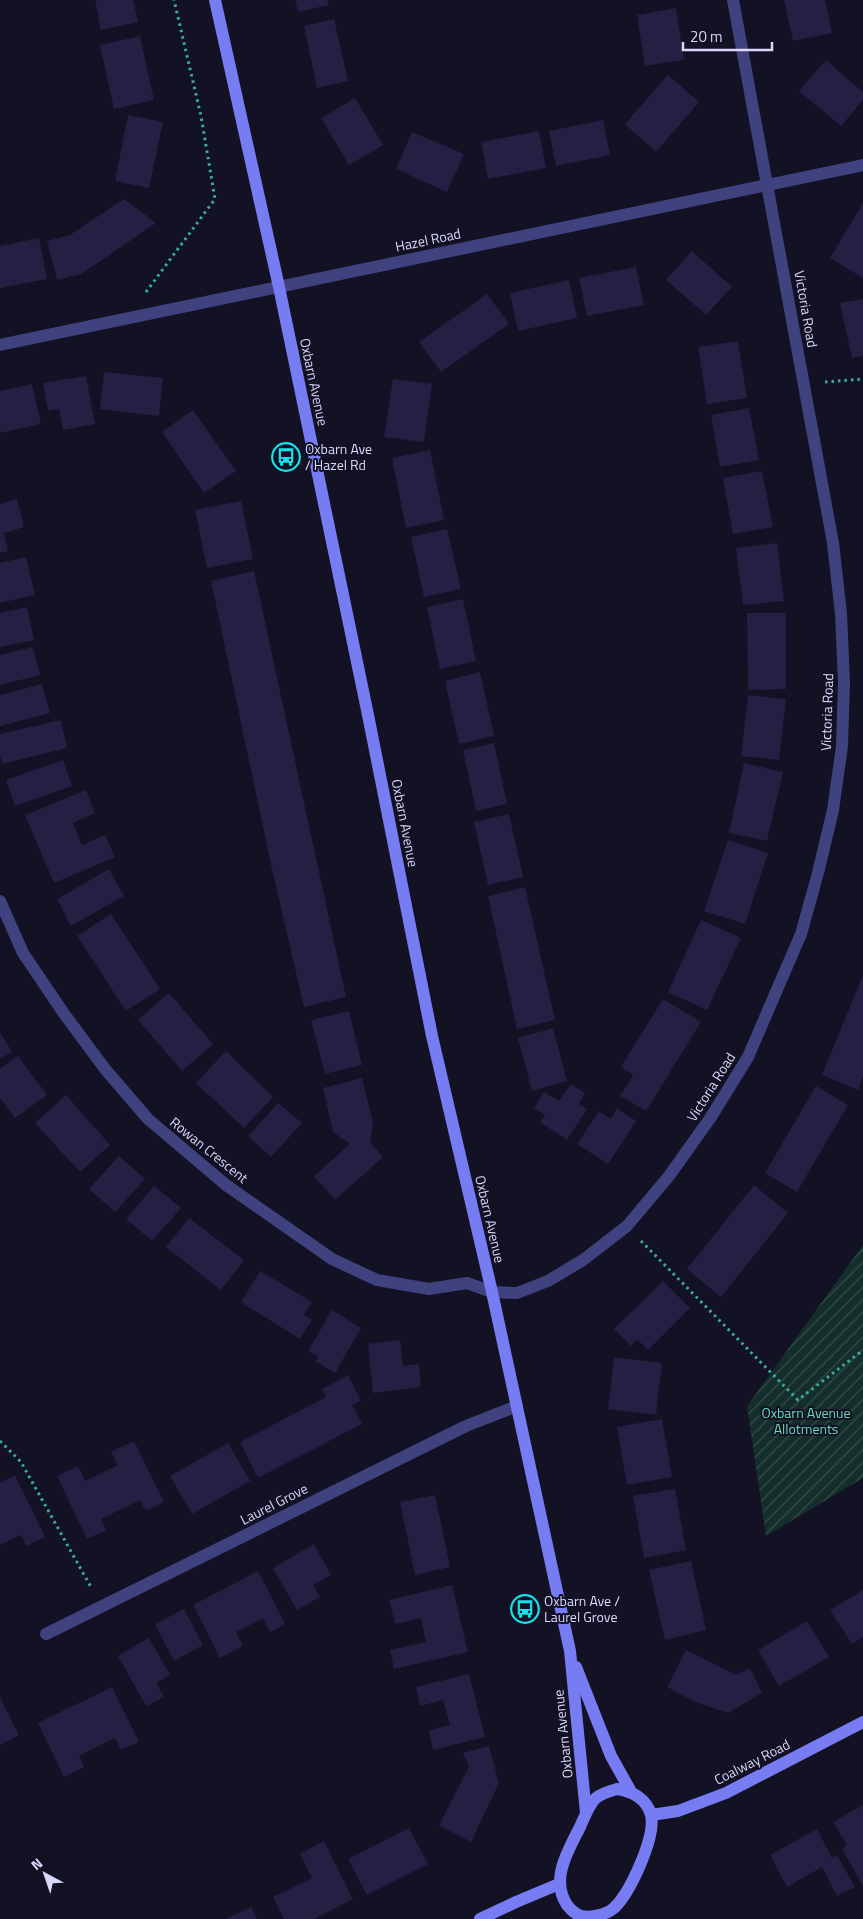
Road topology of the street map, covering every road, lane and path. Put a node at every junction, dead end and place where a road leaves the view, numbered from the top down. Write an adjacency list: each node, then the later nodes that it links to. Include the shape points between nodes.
1 (174, 0): 7 (path, via 201,116 215,200)
2 (215, 0): 6 (street, Oxbarn Avenue)
3 (733, 0): 5 (street, Victoria Road)
4 (863, 165): 5 (street, Hazel Road)
5 (768, 185): 6 (street, Hazel Road); 10 (street, Victoria Road)
6 (279, 287): 8 (street, Hazel Road); 13 (street, Oxbarn Avenue, via 432,1036)
7 (140, 299)
8 (0, 345)
9 (863, 379): 10 (path)
10 (804, 384): 12 (street, Victoria Road, via 834,542 841,614 842,746 832,810 801,934 748,1057 670,1176)
11 (0, 901): 13 (street, Rowan Crescent, via 23,953 105,1069 148,1119 226,1184 332,1259 377,1280 429,1289 467,1283)
12 (627, 1226): 13 (street, Victoria Road, via 583,1260 548,1281 517,1293); 14 (path, via 798,1400)
13 (492, 1292): 15 (street, Oxbarn Avenue)
14 (863, 1350)
15 (517, 1406): 17 (street, Laurel Grove, via 466,1426); 19 (street, Oxbarn Avenue)
16 (0, 1441): 17 (path, via 21,1462)
17 (102, 1607): 18 (street, Laurel Grove)
18 (46, 1634)
19 (570, 1651): 21 (street, Oxbarn Avenue, via 610,1756); 22 (street, Oxbarn Avenue)
20 (863, 1722): 23 (street, Coalway Road, via 726,1793 678,1811)
21 (630, 1790): 22 (street, via 617,1789 595,1798); 23 (street, Oxbarn Avenue, via 640,1798)
22 (586, 1813): 24 (street, via 560,1871)
23 (651, 1815): 25 (street, via 650,1834 636,1876)
24 (559, 1884): 25 (street, via 562,1897 577,1915); 26 (street)
25 (614, 1914)
26 (480, 1919)

